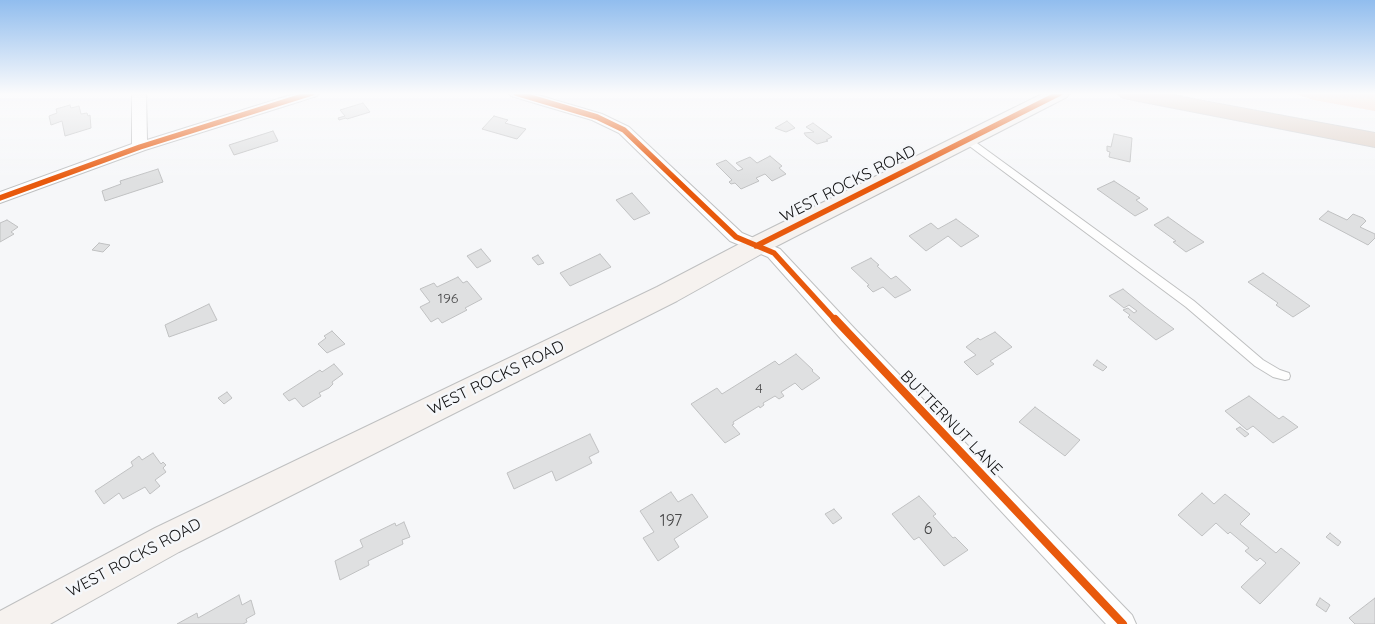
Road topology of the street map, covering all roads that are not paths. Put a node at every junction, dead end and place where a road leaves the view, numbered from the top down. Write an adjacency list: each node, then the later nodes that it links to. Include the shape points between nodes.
1 (140, 122): 10 (street)
2 (219, 122): 10 (street)
3 (608, 122): 12 (street, BUTTERNUT LANE, via 624,130 736,237)
4 (1003, 122): 8 (main road, WEST ROCKS ROAD)
5 (1281, 122): 9 (highway)
6 (1352, 122): 7 (highway)
7 (1375, 126)
8 (967, 140): 12 (main road, WEST ROCKS ROAD); 13 (lane, via 1190,304 1259,363)
9 (1375, 140)
10 (140, 147): 11 (street)
11 (0, 198)
12 (756, 246): 14 (main road, WEST ROCKS ROAD, via 667,294 167,540); 15 (street, BUTTERNUT LANE, via 774,253)
13 (1285, 376)
14 (14, 624)
15 (1123, 624)

